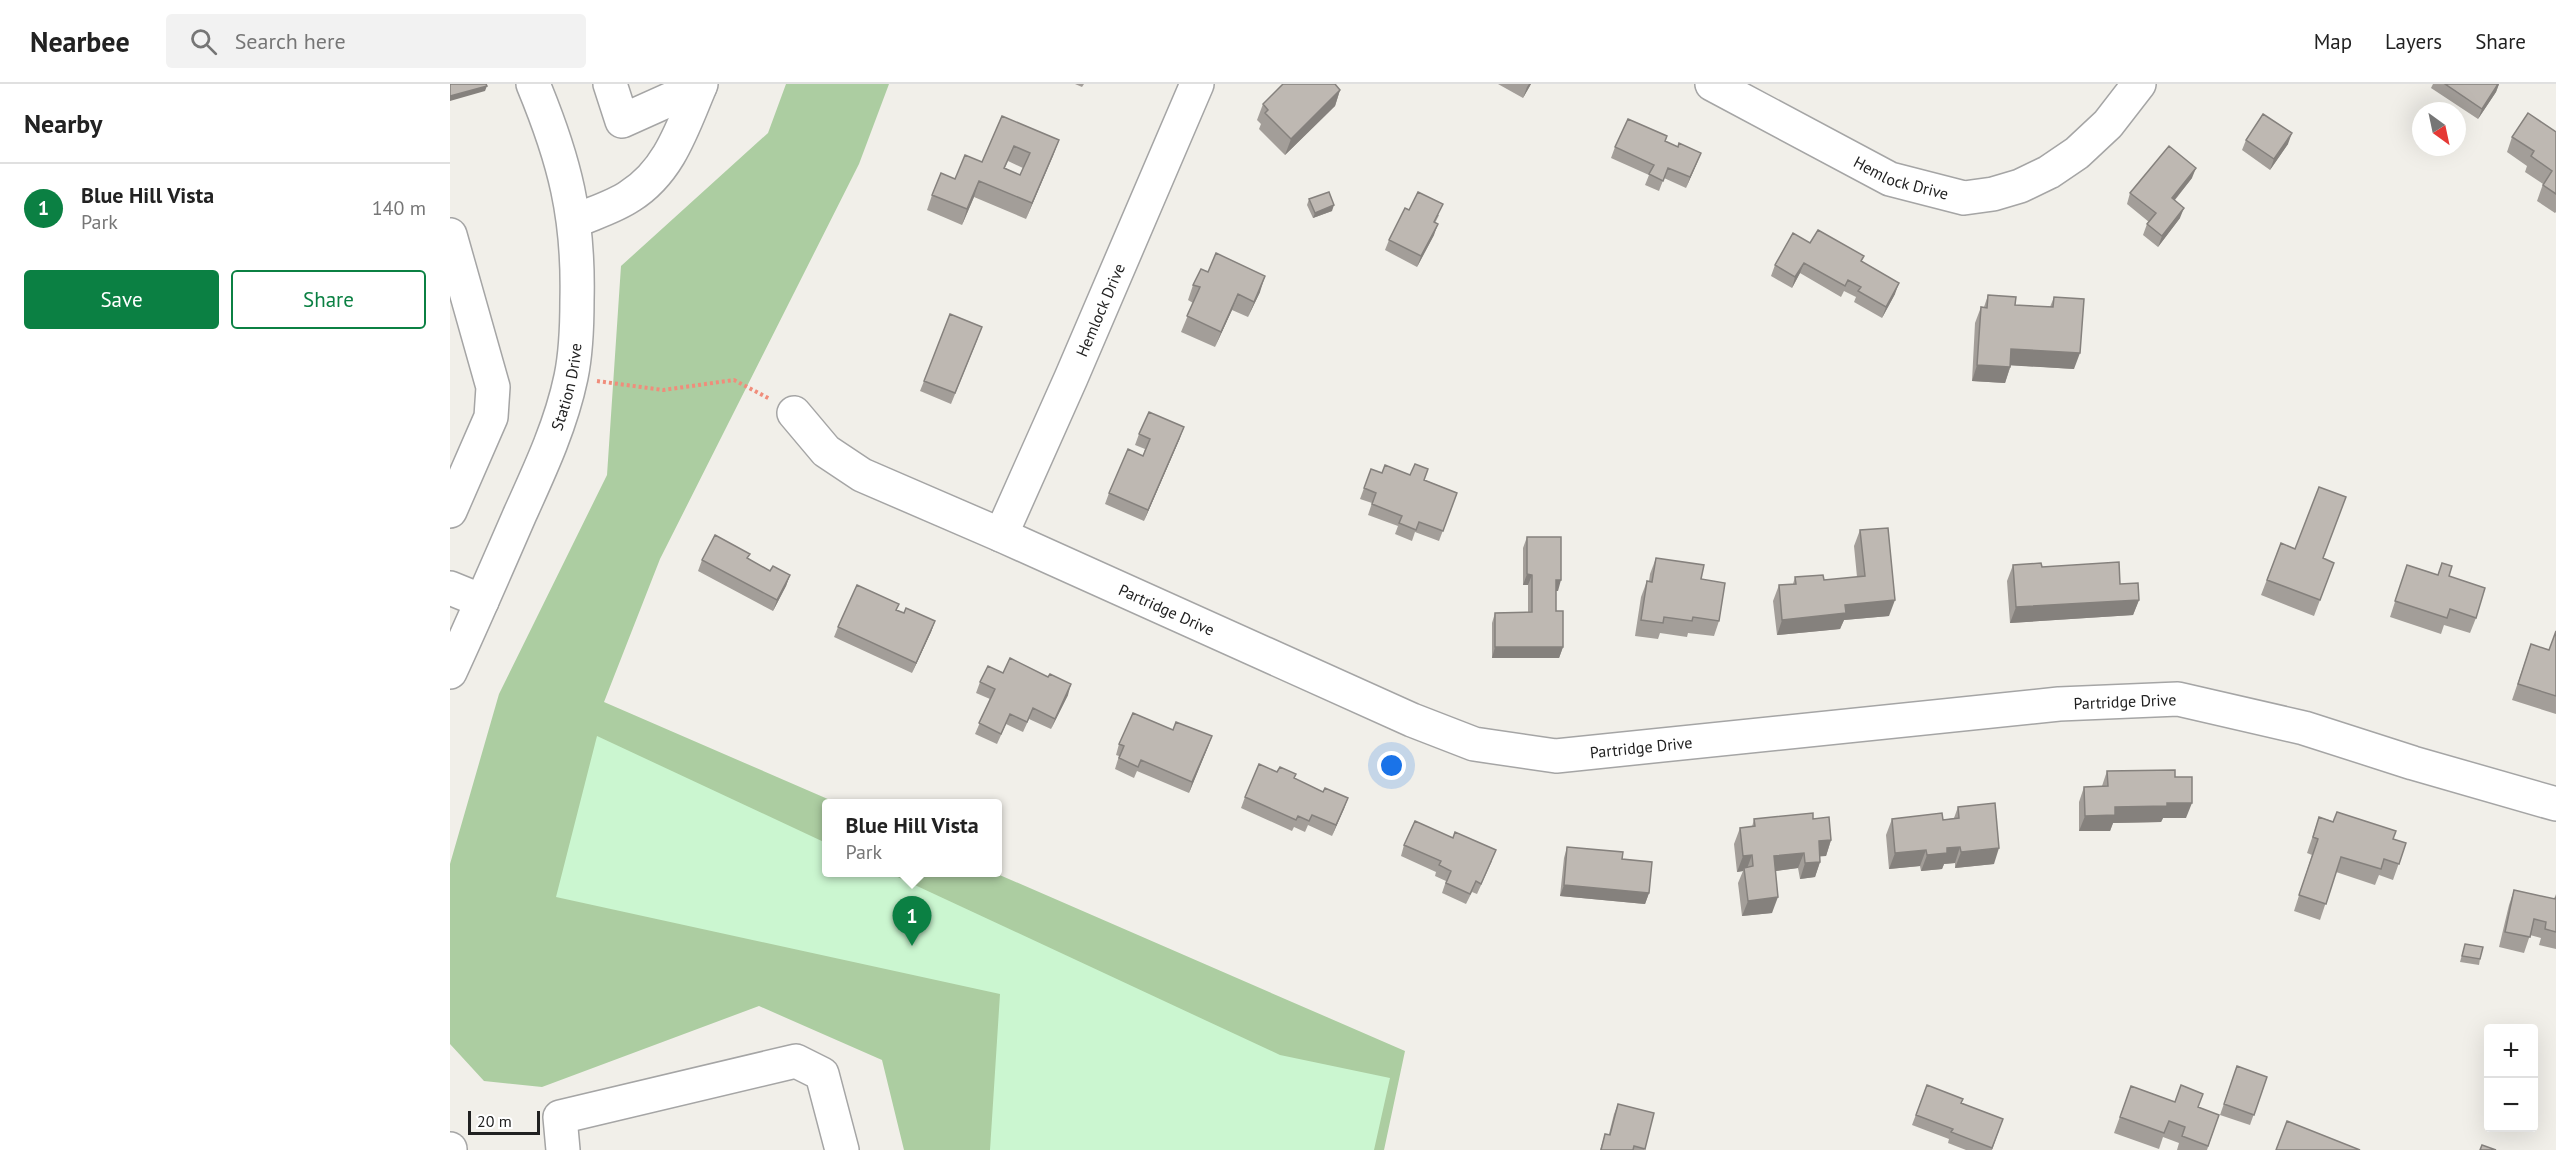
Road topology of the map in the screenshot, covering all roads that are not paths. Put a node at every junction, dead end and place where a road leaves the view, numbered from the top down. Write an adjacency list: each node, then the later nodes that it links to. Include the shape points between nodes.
1 (532, 84): 7 (street, Station Drive, via 550,124)
2 (610, 84): 6 (street, via 622,121)
3 (1197, 84): 11 (street, Hemlock Drive)
4 (1712, 84): 5 (street, Hemlock Drive, via 1890,179 1964,198 2020,186 2049,172 2078,153 2108,124)
5 (2139, 84)
6 (700, 85): 7 (street, via 673,151 655,178 629,197)
7 (575, 221): 13 (street, Station Drive, via 577,320 571,377 549,449)
8 (450, 235): 10 (street, via 493,387 491,417)
9 (794, 412): 11 (street, Partridge Drive, via 826,451 862,476)
10 (450, 511)
11 (1001, 535): 15 (street, Partridge Drive, via 1276,661 1474,744 1557,756 2059,704 2178,699 2304,728)
12 (450, 588): 13 (street)
13 (482, 601): 14 (street, Station Drive)
14 (450, 672)
15 (2556, 804)
16 (563, 1150): 17 (street, via 560,1117 796,1061 822,1074)
17 (842, 1150)

